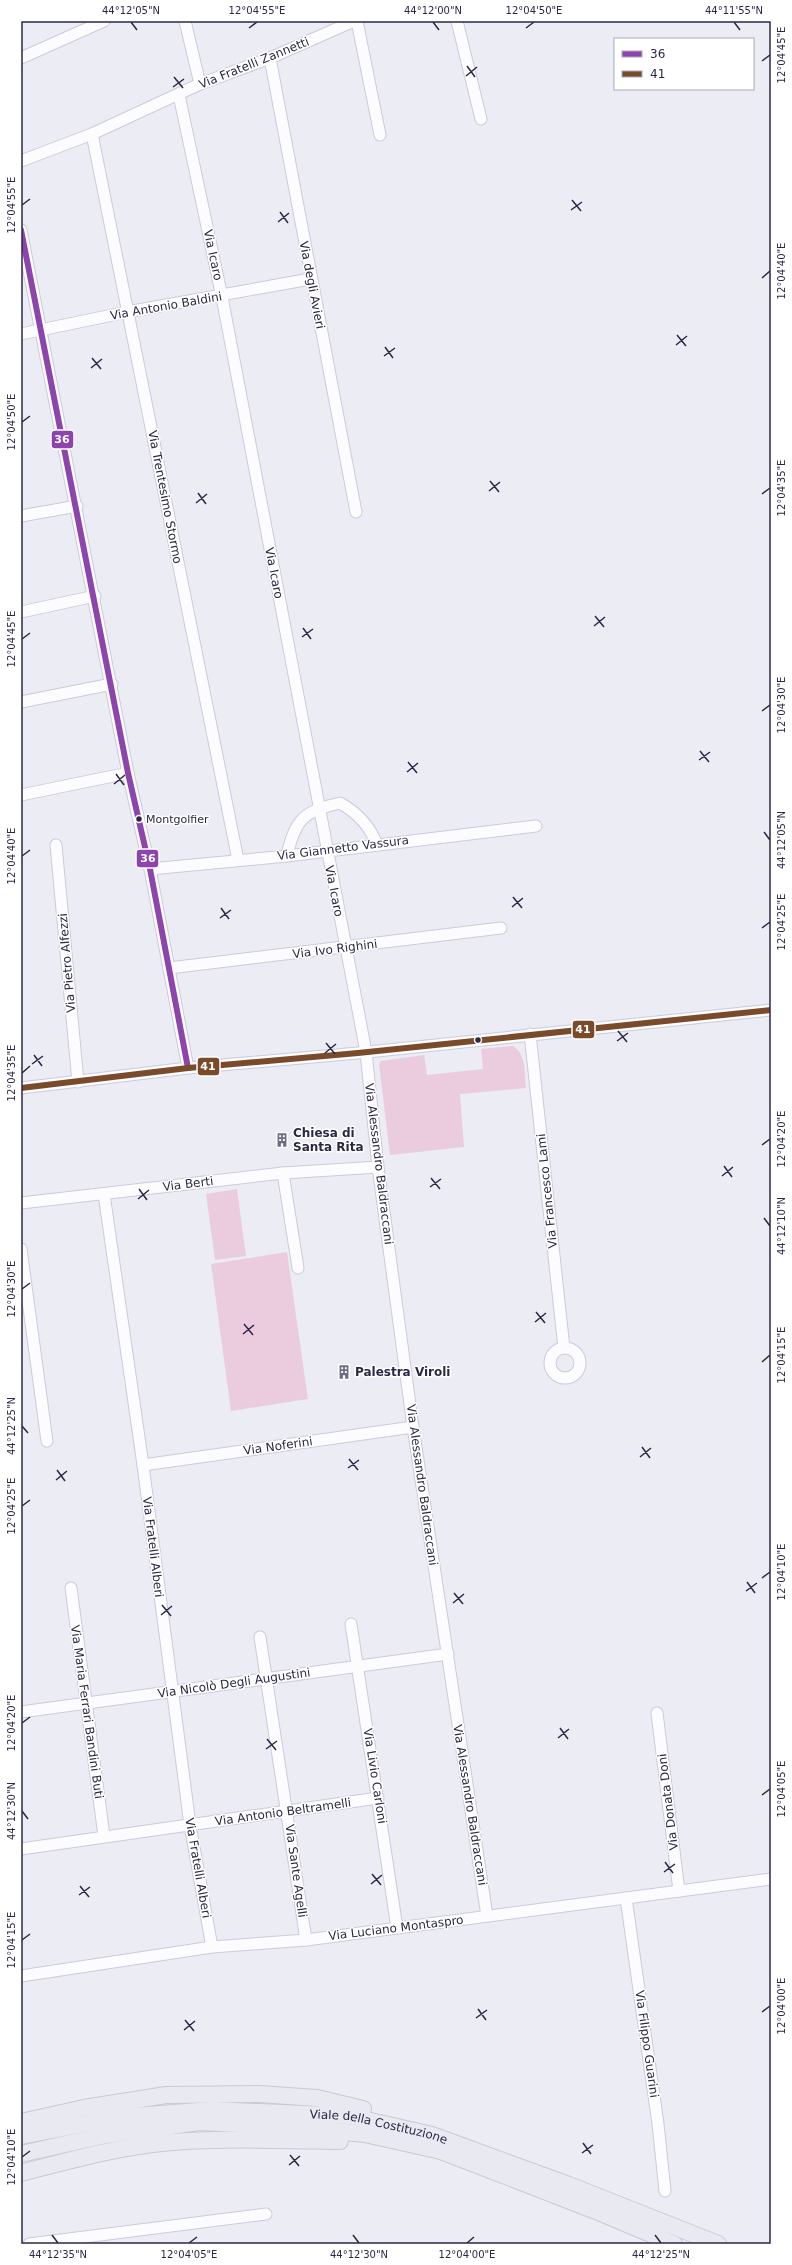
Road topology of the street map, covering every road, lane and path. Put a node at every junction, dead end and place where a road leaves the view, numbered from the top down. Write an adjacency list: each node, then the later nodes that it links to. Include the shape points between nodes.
1 (104, 21): 6 (street)
2 (185, 21): 8 (street)
3 (354, 21): 7 (street, Via Fratelli Zannetti)
4 (357, 21): 12 (street)
5 (457, 21): 10 (street)
6 (21, 58)
7 (270, 58): 8 (street, Via Fratelli Zannetti); 15 (street, Via degli Avieri)
8 (200, 84): 9 (street, Via Fratelli Zannetti)
9 (179, 95): 11 (street, Via Fratelli Zannetti); 16 (street, Via Icaro)
10 (481, 119)
11 (92, 134): 13 (street, Via Fratelli Zannetti); 17 (street, Via Trentesimo Stormo)
12 (380, 135)
13 (21, 161)
14 (21, 230): 18 (street)
15 (310, 279): 16 (street, Via Antonio Baldini); 21 (street, Via degli Avieri)
16 (222, 296): 17 (street, Via Antonio Baldini); 29 (street, Via Icaro)
17 (127, 312): 18 (street, Via Antonio Baldini); 35 (street, Via Trentesimo Stormo)
18 (40, 330): 19 (street, Via Antonio Baldini); 20 (street)
19 (21, 334)
20 (77, 506): 22 (street); 23 (street)
21 (356, 512)
22 (21, 516)
23 (95, 596): 24 (street); 25 (street)
24 (21, 612)
25 (112, 684): 26 (street); 27 (street)
26 (21, 702)
27 (128, 773): 28 (street); 36 (street)
28 (21, 796)
29 (318, 808): 32 (street, via 340,803 355,812 372,832); 33 (street, Via Icaro); 34 (street, via 304,817 292,835)
30 (536, 826): 32 (street, Via Giannetto Vassura)
31 (56, 845): 44 (street, Via Pietro Alfezzi)
32 (377, 845): 33 (street, Via Giannetto Vassura)
33 (326, 851): 34 (street, Via Giannetto Vassura); 38 (street, Via Icaro)
34 (287, 856): 35 (street, Via Giannetto Vassura)
35 (238, 860): 36 (street, Via Giannetto Vassura)
36 (150, 869): 39 (street)
37 (501, 928): 38 (street, Via Ivo Righini)
38 (345, 948): 39 (street, Via Ivo Righini); 42 (street, Via Icaro)
39 (169, 968): 43 (street)
40 (771, 1010): 41 (street)
41 (530, 1034): 42 (street); 52 (street, Via Francesco Lami)
42 (366, 1052): 43 (street); 46 (street, Via Alessandro Baldraccani)
43 (188, 1068): 44 (street)
44 (78, 1082): 45 (street)
45 (21, 1088)
46 (378, 1166): 47 (street, Via Berti); 53 (street, Via Alessandro Baldraccani)
47 (283, 1173): 48 (street, Via Berti); 51 (street)
48 (104, 1194): 49 (street, Via Berti); 55 (street, Via Fratelli Alberi)
49 (21, 1203)
50 (21, 1249): 54 (street)
51 (298, 1268)
52 (564, 1348)
53 (413, 1427): 55 (street, Via Noferini); 59 (street, Via Alessandro Baldraccani)
54 (47, 1441)
55 (143, 1465): 62 (street, Via Fratelli Alberi)
56 (70, 1588): 63 (street, Via Maria Ferrari Bandini Buti)
57 (351, 1624): 60 (street, Via Livio Carloni)
58 (260, 1637): 61 (street, Via Sante Agelli)
59 (448, 1654): 60 (street, Via Nicolò Degli Augustini); 74 (street, Via Alessandro Baldraccani)
60 (358, 1665): 61 (street, Via Nicolò Degli Augustini); 66 (street, Via Livio Carloni)
61 (267, 1678): 62 (street, Via Nicolò Degli Augustini); 67 (street, Via Sante Agelli)
62 (172, 1692): 63 (street, Via Nicolò Degli Augustini); 68 (street, Via Fratelli Alberi)
63 (86, 1704): 64 (street, Via Nicolò Degli Augustini); 69 (street, Via Maria Ferrari Bandini Buti)
64 (21, 1712)
65 (658, 1714): 72 (street, Via Donata Doni)
66 (378, 1798): 67 (street, Via Antonio Beltramelli); 75 (street, Via Livio Carloni)
67 (287, 1810): 68 (street, Via Antonio Beltramelli); 76 (street, Via Sante Agelli)
68 (190, 1825): 69 (street, Via Antonio Beltramelli); 77 (street, Via Fratelli Alberi)
69 (104, 1836): 70 (street, Via Antonio Beltramelli)
70 (21, 1849)
71 (771, 1879): 72 (street, Via Luciano Montaspro)
72 (679, 1891): 73 (street, Via Luciano Montaspro)
73 (626, 1898): 74 (street, Via Luciano Montaspro); 85 (street, Via Filippo Guarini)
74 (487, 1916): 75 (street, Via Luciano Montaspro)
75 (397, 1928): 76 (street, Via Luciano Montaspro)
76 (306, 1940): 77 (street, Via Luciano Montaspro)
77 (212, 1947): 78 (street, Via Luciano Montaspro)
78 (21, 1976)
79 (21, 2122): 80 (highway, via 84,2108 166,2095 259,2094 317,2098 413,2119)
80 (432, 2135): 81 (highway, Viale della Costituzione, via 349,2116 212,2110 121,2117); 89 (highway, Viale della Costituzione, via 569,2185)
81 (21, 2136)
82 (441, 2151): 83 (highway, Viale della Costituzione, via 365,2134 282,2126 198,2122 106,2134); 84 (highway, via 416,2153 357,2142 260,2139 172,2142 95,2154); 88 (highway, Viale della Costituzione)
83 (21, 2154)
84 (21, 2173)
85 (665, 2191)
86 (266, 2214): 87 (street)
87 (29, 2244)
88 (674, 2244)
89 (718, 2244)

